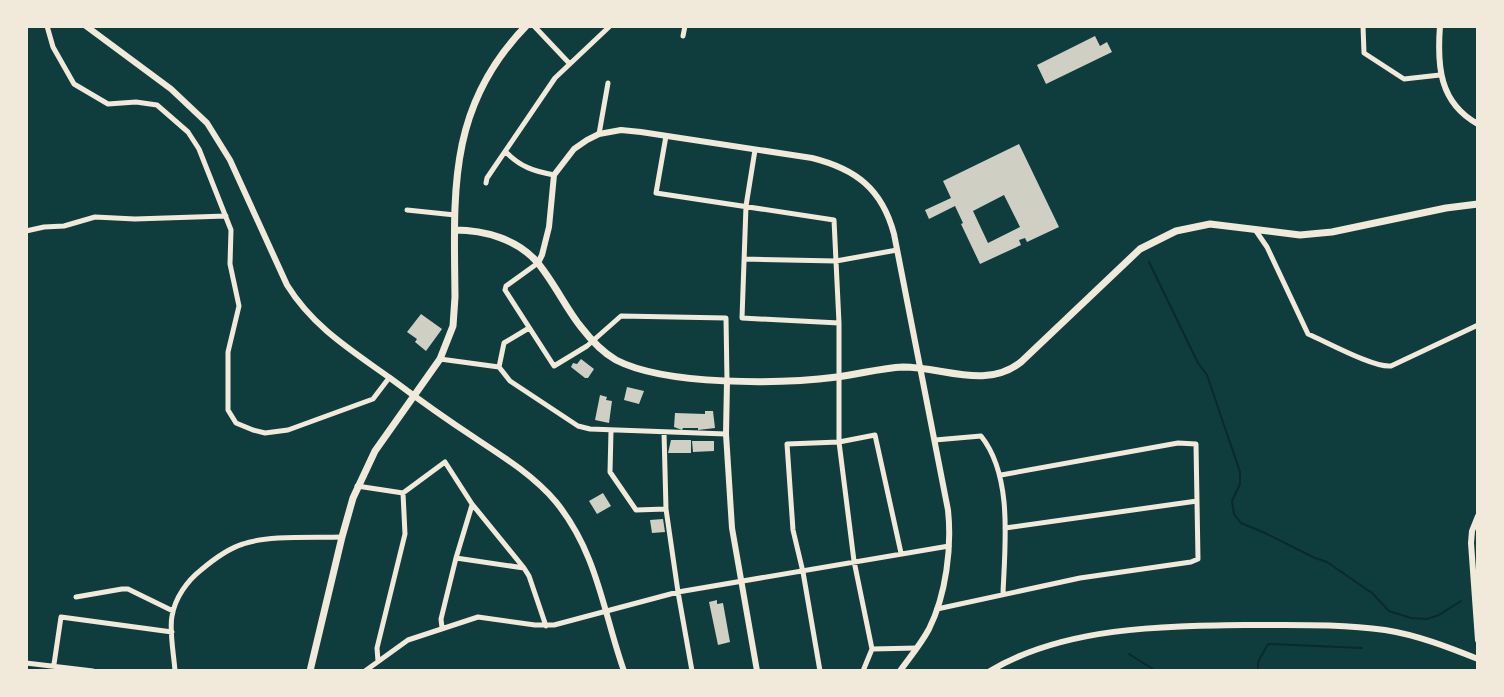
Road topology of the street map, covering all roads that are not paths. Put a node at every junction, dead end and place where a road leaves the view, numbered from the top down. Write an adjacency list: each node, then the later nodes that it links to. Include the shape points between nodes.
1 (47, 26): 24 (street, via 74,84 108,104 157,105 188,132)
2 (86, 26): 40 (main road, via 171,89 207,123 296,299 322,328)
3 (526, 26): 23 (main road, via 495,65 468,121 459,154)
4 (534, 26): 10 (street)
5 (610, 26): 10 (street)
6 (685, 26): 9 (street)
7 (1363, 26): 11 (street, via 1364,53 1404,79)
8 (1440, 26): 11 (main road)
9 (683, 36)
10 (569, 63): 17 (street)
11 (1440, 75): 13 (main road, via 1460,111)
12 (608, 83): 14 (street)
13 (1478, 124)
14 (599, 134): 15 (main road, via 621,130); 18 (main road, via 574,149)
15 (666, 136): 16 (main road); 21 (street, via 656,193)
16 (755, 150): 21 (street); 28 (main road, via 812,158 853,173 884,206)
17 (506, 152): 18 (street, via 529,170); 19 (street)
18 (554, 175): 31 (main road, via 549,227)
19 (486, 183)
20 (1478, 204): 26 (main road, via 1316,234)
21 (746, 206): 29 (street); 30 (street, via 834,220)
22 (407, 210): 23 (street)
23 (455, 215): 25 (main road)
24 (226, 216): 27 (street, via 95,217); 40 (street, via 239,306 228,352 228,410 236,423 265,433 288,430 373,399)
25 (455, 230): 31 (main road, via 501,238); 36 (main road, via 455,314)
26 (1256, 230): 33 (street, via 1308,334 1384,367); 38 (main road, via 1210,224 1151,242 1021,362 1001,374 977,377)
27 (26, 231)
28 (897, 250): 30 (street); 38 (main road)
29 (744, 259): 30 (street); 32 (street, via 742,318)
30 (836, 261): 32 (street)
31 (538, 263): 34 (street, via 505,290); 35 (main road)
32 (839, 323): 39 (street)
33 (1478, 325)
34 (529, 328): 35 (street, via 554,366); 37 (street, via 504,343)
35 (593, 342): 41 (main road, via 635,369); 41 (street, via 621,316 726,318)
36 (440, 359): 37 (street); 42 (main road)
37 (499, 367): 43 (street, via 510,381 578,426)
38 (921, 369): 39 (main road); 46 (main road)
39 (840, 377): 41 (main road); 47 (street)
40 (389, 378): 42 (main road)
41 (727, 381): 45 (main road)
42 (414, 396): 49 (main road); 69 (main road, via 524,472 556,502 588,556)
43 (611, 431): 44 (street); 53 (street, via 610,472 636,510)
44 (664, 432): 45 (street); 53 (street)
45 (726, 434): 63 (main road)
46 (935, 440): 48 (street, via 981,436); 57 (main road)
47 (839, 442): 58 (street, via 875,435); 60 (street); 62 (street, via 787,444 793,530)
48 (1001, 475): 51 (street, via 1196,444); 55 (street)
49 (357, 486): 50 (street); 56 (main road)
50 (403, 493): 52 (street, via 445,462); 77 (street, via 405,534)
51 (1197, 501): 55 (street); 65 (street, via 1198,559)
52 (472, 504): 59 (street); 61 (street)
53 (666, 509): 64 (street)
54 (1478, 516): 73 (main road, via 1471,543)
55 (1005, 528): 65 (street)
56 (342, 537): 68 (street, via 238,546 193,576); 82 (main road)
57 (949, 546): 58 (street); 67 (main road)
58 (901, 553): 60 (street)
59 (456, 558): 61 (street); 71 (street)
60 (854, 561): 62 (street); 75 (street)
61 (524, 568): 70 (street)
62 (803, 572): 63 (street); 87 (street)
63 (741, 581): 64 (street); 86 (main road)
64 (678, 592): 69 (street); 85 (street)
65 (1003, 593): 67 (street)
66 (76, 597): 68 (street, via 128,589)
67 (937, 609): 74 (main road)
68 (173, 611): 72 (street)
69 (607, 612): 70 (street); 84 (main road)
70 (546, 626): 71 (street, via 478,617)
71 (442, 628): 77 (street, via 408,640)
72 (172, 632): 79 (street, via 61,617); 81 (street)
73 (1478, 640)
74 (917, 648): 75 (street); 89 (main road)
75 (872, 649): 88 (street)
76 (1478, 659): 90 (main road, via 1385,630 1204,626 1061,642)
77 (378, 662): 83 (street)
78 (26, 663): 79 (street)
79 (53, 668): 80 (street)
80 (93, 671)
81 (175, 671)
82 (311, 671)
83 (365, 671)
84 (624, 671)
85 (692, 671)
86 (757, 671)
87 (820, 671)
88 (863, 671)
89 (900, 671)
90 (990, 671)

